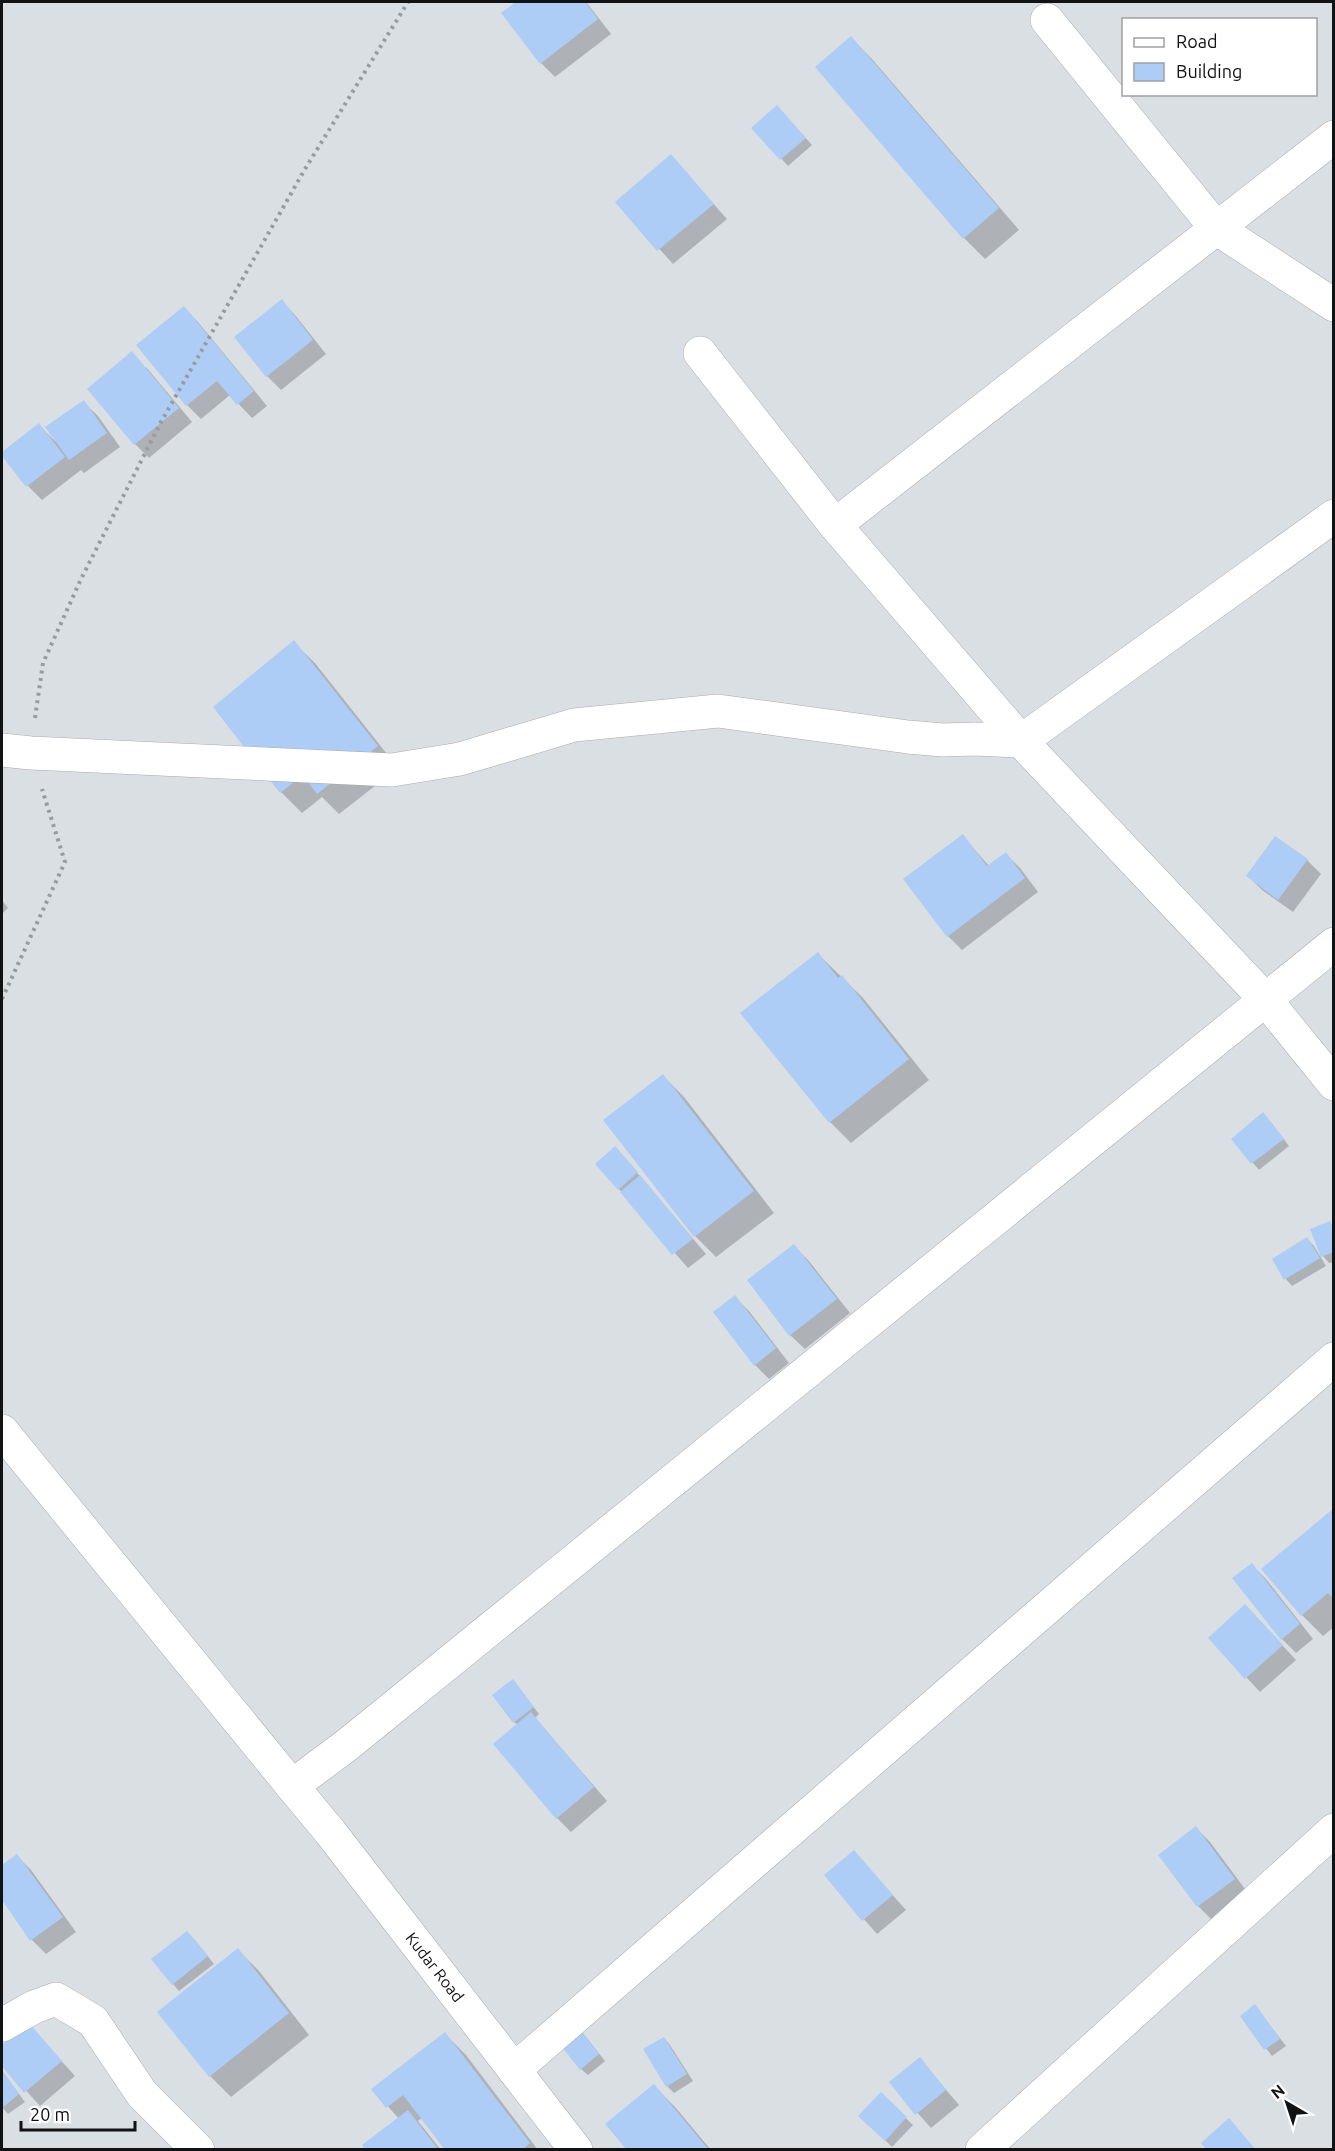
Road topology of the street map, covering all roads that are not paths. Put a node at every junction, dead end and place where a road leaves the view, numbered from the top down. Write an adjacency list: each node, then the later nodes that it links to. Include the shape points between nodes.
1 (1047, 20): 3 (street)
2 (1334, 137): 3 (street)
3 (1216, 228): 4 (street); 7 (street)
4 (1334, 305)
5 (700, 353): 7 (street)
6 (1334, 516): 8 (street)
7 (835, 525): 8 (street)
8 (1021, 741): 9 (street, via 908,737 718,711 574,725 460,759 392,770); 11 (street)
9 (16, 752)
10 (1334, 944): 11 (street)
11 (1264, 999): 12 (street); 15 (street)
12 (1334, 1084)
13 (1334, 1359): 18 (street)
14 (2, 1431): 15 (street, Kudar Road)
15 (292, 1786): 18 (street, Kudar Road)
16 (1334, 1830): 21 (street)
17 (2, 2025): 19 (street, via 56,1999 93,2021 142,2094)
18 (514, 2070): 20 (street, Kudar Road)
19 (198, 2150)
20 (576, 2150)
21 (982, 2150)

